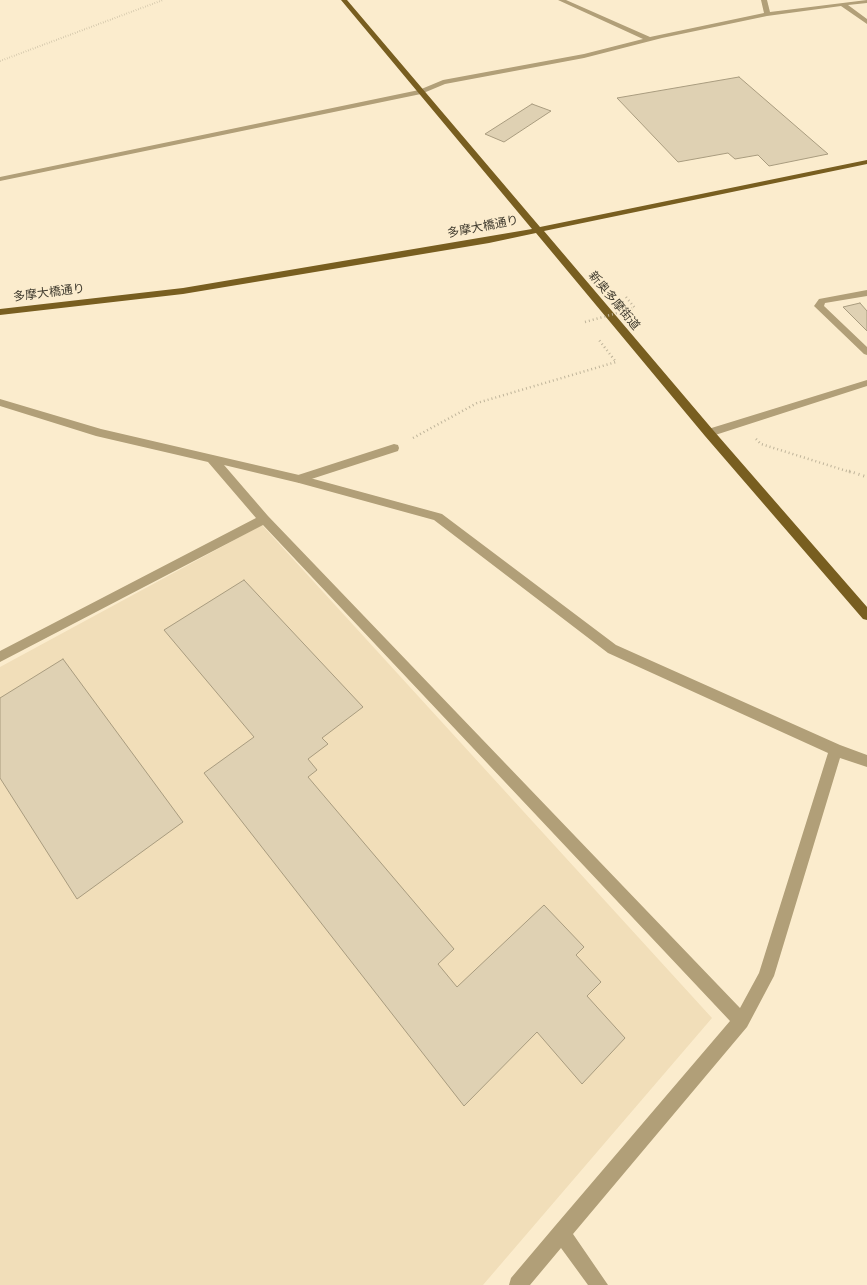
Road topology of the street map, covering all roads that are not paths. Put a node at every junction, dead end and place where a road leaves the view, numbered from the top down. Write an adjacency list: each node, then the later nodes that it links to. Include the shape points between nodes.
1 (344, 0): 9 (main road, 新奥多摩街道)
2 (561, 0): 8 (street)
3 (764, 0): 6 (street)
4 (867, 1): 5 (street)
5 (843, 6): 6 (street); 7 (street)
6 (767, 14): 8 (street)
7 (867, 22)
8 (650, 39): 9 (street, via 584,56 442,82)
9 (421, 92): 11 (street); 12 (main road, 新奥多摩街道)
10 (867, 162): 12 (main road, 多摩大橋通り)
11 (0, 179)
12 (536, 229): 14 (main road, 多摩大橋通り, via 264,279); 20 (main road, 新奥多摩街道)
13 (867, 293): 17 (street, via 822,301 819,306)
14 (101, 299): 15 (main road, 多摩大橋通り); 16 (main road, 多摩大橋通り)
15 (0, 303)
16 (0, 312)
17 (867, 352)
18 (867, 383): 20 (street)
19 (0, 402): 22 (street, via 100,434)
20 (708, 433): 25 (main road, 新奥多摩街道)
21 (394, 448): 23 (street)
22 (211, 458): 23 (street); 24 (street)
23 (299, 479): 27 (street, via 438,517 612,649)
24 (264, 519): 26 (street); 29 (street)
25 (867, 615)
26 (0, 657)
27 (836, 750): 28 (street); 29 (street, via 766,976)
28 (867, 761)
29 (741, 1022): 30 (street)
30 (561, 1232): 31 (street); 32 (street)
31 (518, 1285)
32 (599, 1285)

